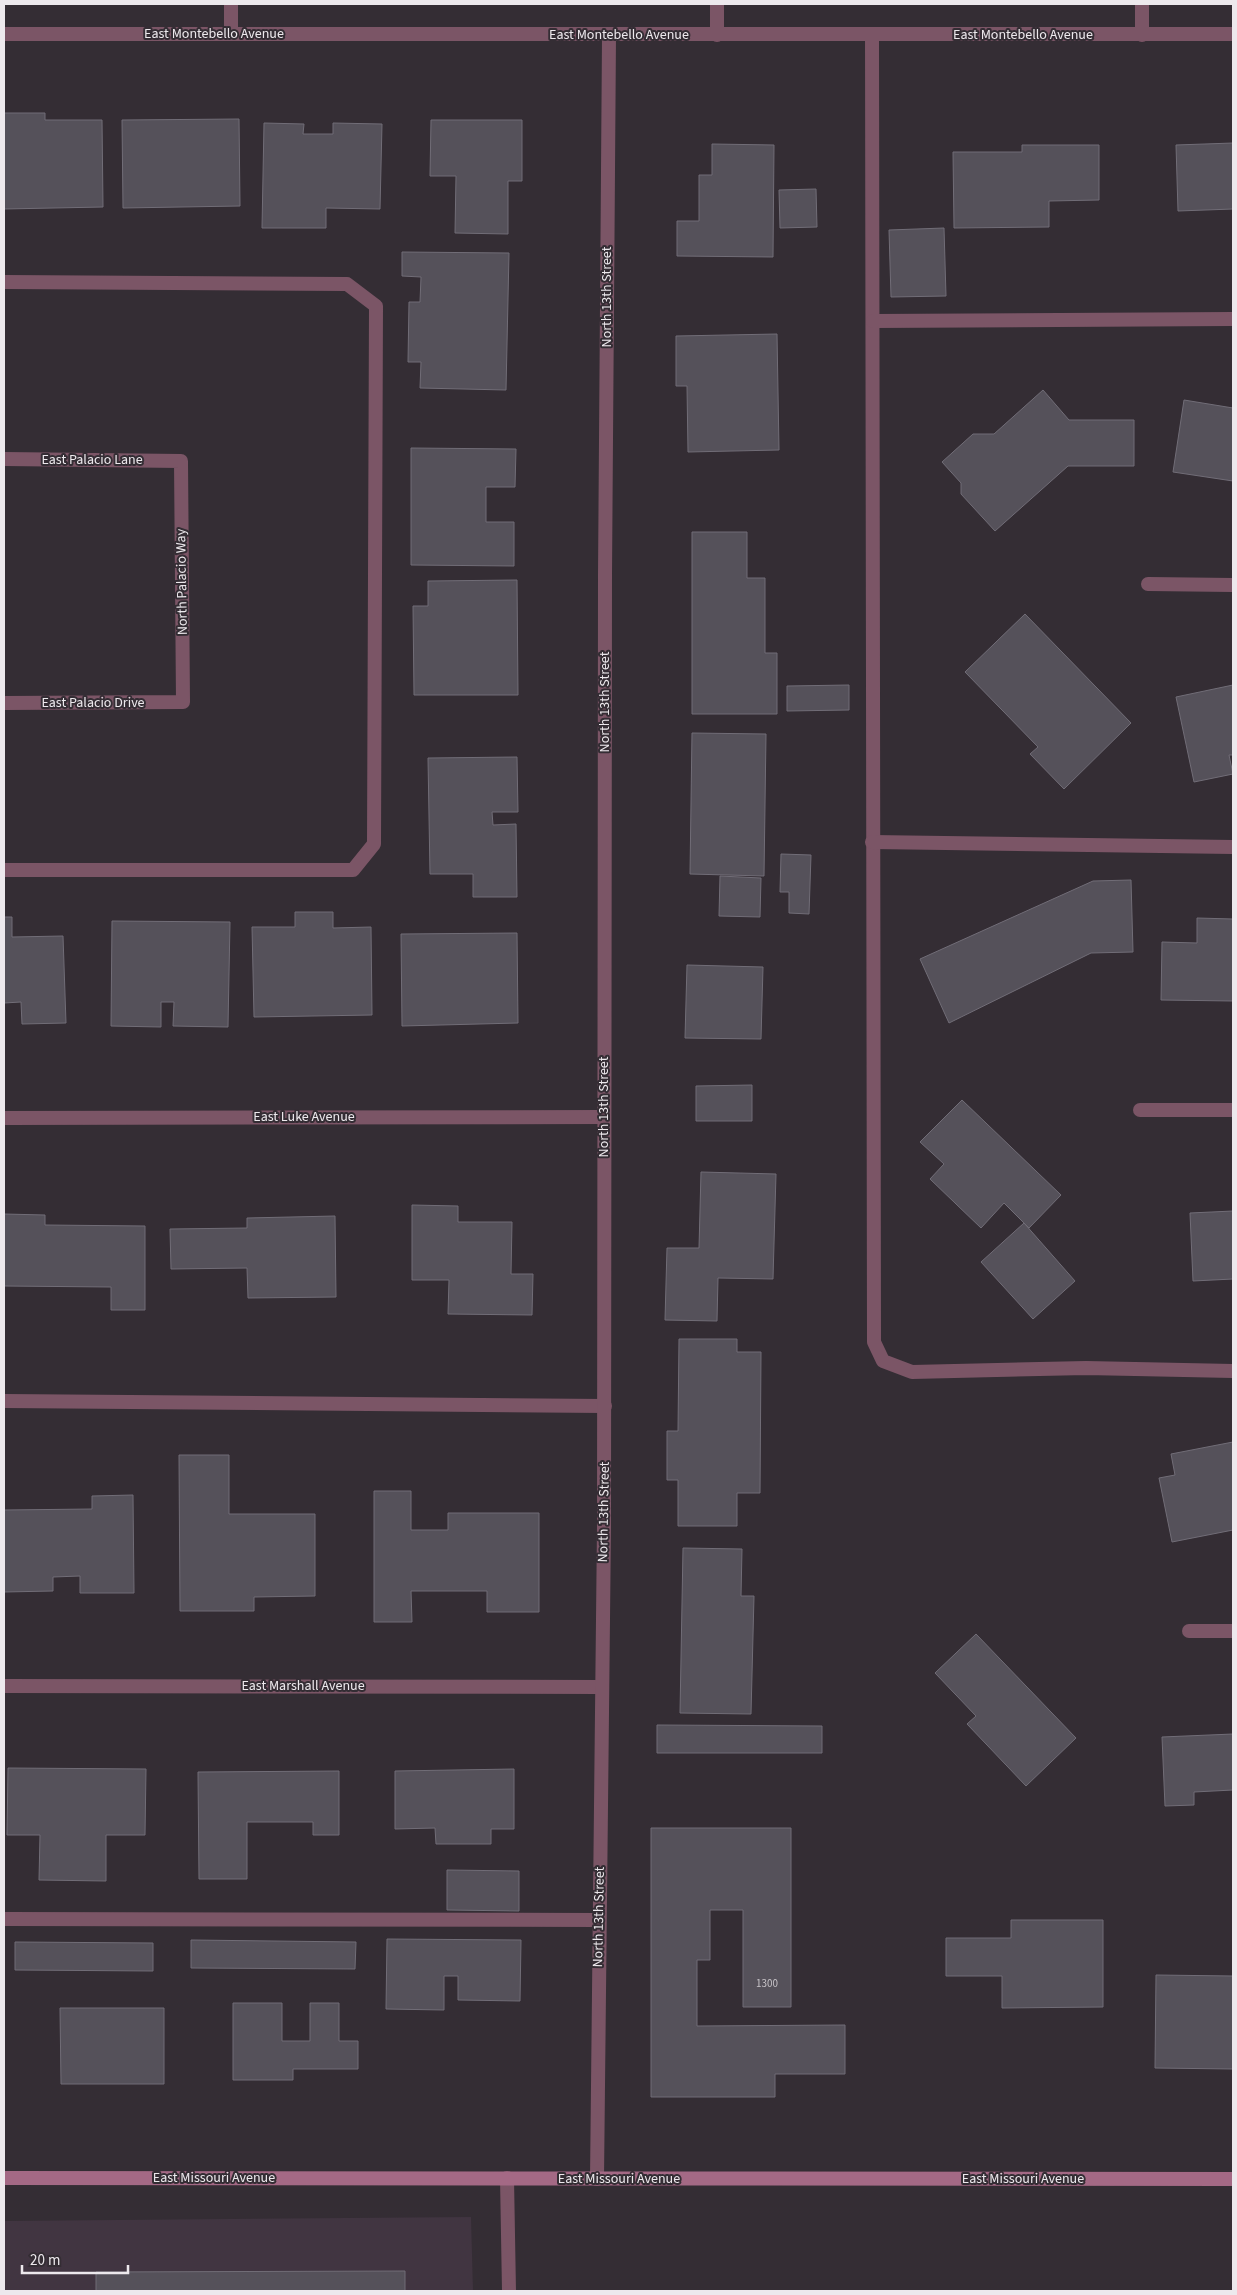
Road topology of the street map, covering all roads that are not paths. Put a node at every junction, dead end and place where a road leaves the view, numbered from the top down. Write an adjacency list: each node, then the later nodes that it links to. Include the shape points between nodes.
1 (231, 4): 5 (street)
2 (717, 4): 8 (street)
3 (1142, 4): 9 (street)
4 (4, 34): 5 (street, East Montebello Avenue)
5 (231, 34): 10 (street, East Montebello Avenue)
6 (872, 34): 8 (street, East Montebello Avenue); 9 (street, East Montebello Avenue); 13 (street)
7 (1233, 34): 9 (street, East Montebello Avenue)
8 (717, 35): 10 (street, East Montebello Avenue)
9 (1142, 35)
10 (609, 36): 25 (street, North 13th Street)
11 (4, 282): 22 (street, via 347,284 376,306 374,844 353,870)
12 (1233, 319): 13 (street)
13 (873, 320): 20 (street)
14 (4, 460): 15 (street, East Palacio Lane)
15 (181, 461): 18 (street, North Palacio Way)
16 (1148, 584): 17 (street)
17 (1233, 585)
18 (183, 702): 19 (street, East Palacio Drive)
19 (4, 703)
20 (872, 842): 21 (street); 27 (street, via 874,1342 883,1361 912,1372 1086,1368)
21 (1233, 847)
22 (4, 870)
23 (1140, 1110): 24 (street)
24 (1233, 1110)
25 (604, 1117): 26 (street, East Luke Avenue); 29 (street, North 13th Street)
26 (4, 1118)
27 (1233, 1371)
28 (4, 1401): 29 (street)
29 (605, 1406): 33 (street, North 13th Street)
30 (1189, 1631): 31 (street)
31 (1233, 1631)
32 (4, 1686): 33 (street, East Marshall Avenue)
33 (601, 1687): 35 (street, North 13th Street)
34 (4, 1919): 35 (street)
35 (599, 1920): 38 (street, North 13th Street)
36 (4, 2178): 37 (main road, East Missouri Avenue)
37 (508, 2178): 38 (main road, East Missouri Avenue); 40 (street)
38 (597, 2179): 39 (main road, East Missouri Avenue)
39 (1233, 2179)
40 (509, 2291)

